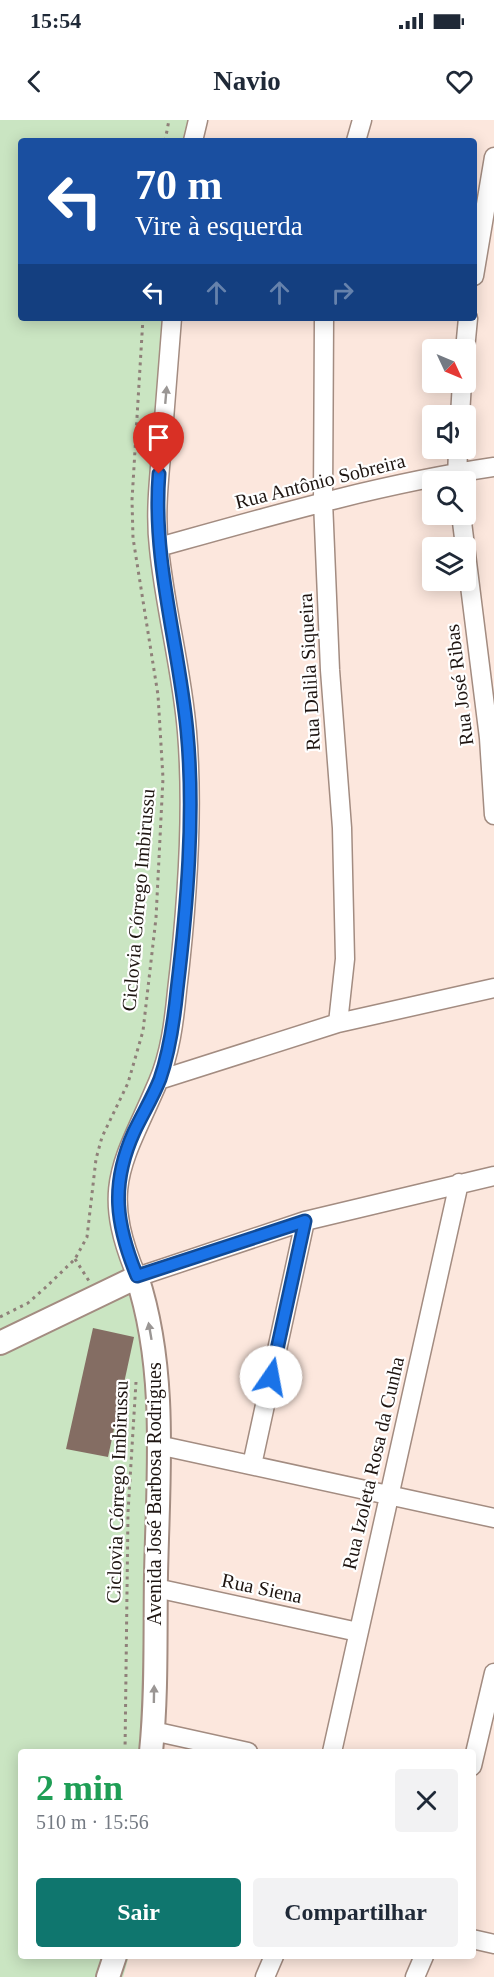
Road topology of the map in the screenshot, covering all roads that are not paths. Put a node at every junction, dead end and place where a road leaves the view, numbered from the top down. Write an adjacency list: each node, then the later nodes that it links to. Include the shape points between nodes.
1 (198, 120): 3 (street)
2 (362, 120): 4 (street)
3 (194, 138)
4 (357, 138)
5 (494, 157): 6 (street)
6 (477, 258)
7 (172, 321): 16 (street, Avenida José Barbosa Rodrigues, one-way to 7, via 158,496)
8 (324, 321): 14 (street, Rua Dalila Siqueira)
9 (468, 321): 10 (street)
10 (466, 339)
11 (494, 466): 12 (street, Rua Antônio Sobreira)
12 (476, 471)
13 (422, 483): 14 (street, Rua Antônio Sobreira)
14 (323, 501): 16 (street, Rua Antônio Sobreira); 19 (street, Rua Dalila Siqueira, via 342,828 345,959)
15 (462, 525): 17 (street, Rua José Ribas, via 489,738)
16 (159, 547): 20 (street, Avenida José Barbosa Rodrigues, via 187,732 189,804 178,987 172,1034)
17 (494, 815)
18 (494, 988): 19 (street)
19 (339, 1023): 20 (street)
20 (159, 1080): 24 (street, Avenida José Barbosa Rodrigues, via 130,1142 118,1188 118,1216)
21 (494, 1176): 22 (street)
22 (459, 1183): 23 (street); 28 (street, Rua Izoleta Rosa da Cunha)
23 (305, 1221): 24 (street); 27 (street)
24 (137, 1276): 25 (main road); 26 (main road, Avenida José Barbosa Rodrigues, one-way to 24, via 154,1350)
25 (0, 1343)
26 (158, 1445): 27 (street); 30 (main road, Avenida José Barbosa Rodrigues)
27 (252, 1465): 28 (street)
28 (389, 1495): 29 (street); 31 (street, Rua Izoleta Rosa da Cunha)
29 (494, 1518)
30 (156, 1588): 31 (street, Rua Siena); 33 (main road, Avenida José Barbosa Rodrigues, one-way to 30)
31 (358, 1632): 35 (street, Rua Izoleta Rosa da Cunha)
32 (494, 1673): 36 (street)
33 (152, 1742): 34 (street)
34 (219, 1749)
35 (333, 1749)
36 (476, 1749)
37 (476, 1940): 38 (street)
38 (494, 1944)
39 (114, 1959): 42 (main road)
40 (273, 1959): 43 (street)
41 (423, 1959): 44 (street)
42 (108, 1977)
43 (265, 1977)
44 (415, 1977)

